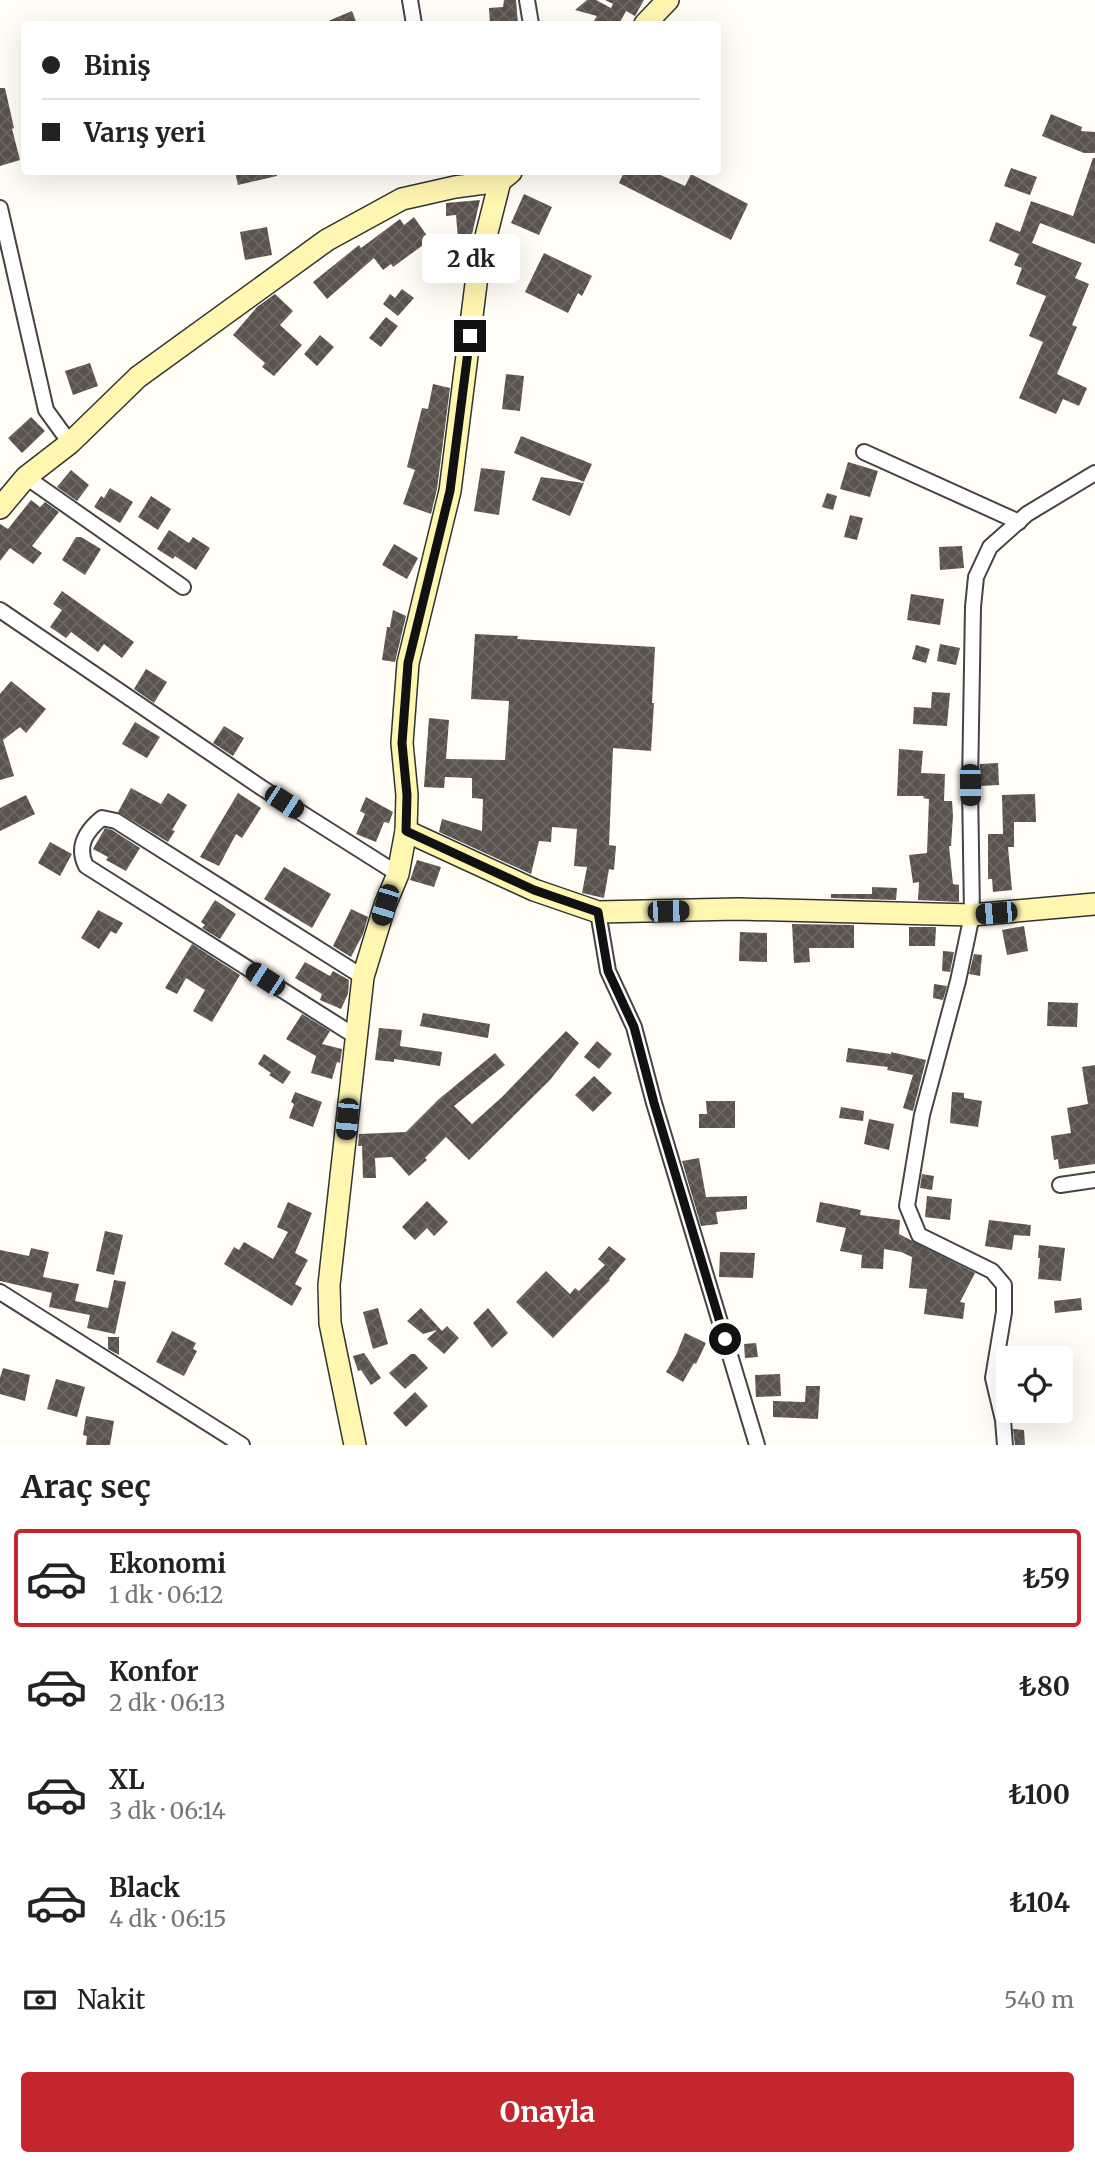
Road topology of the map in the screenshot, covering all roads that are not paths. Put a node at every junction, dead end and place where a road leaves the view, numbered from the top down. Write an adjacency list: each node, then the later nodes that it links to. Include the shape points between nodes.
1 (410, 0): 4 (street)
2 (527, 0): 5 (street)
3 (668, 0): 6 (street)
4 (414, 21)
5 (530, 21)
6 (648, 21)
7 (506, 176): 8 (street); 18 (street, via 478,268 450,491 408,663 402,743)
8 (453, 179): 10 (street, via 402,199 327,240 138,377)
9 (0, 208): 10 (street, via 46,410)
10 (70, 443): 13 (street)
11 (864, 452): 15 (street)
12 (1095, 473): 15 (street)
13 (26, 477): 14 (street); 16 (street)
14 (0, 508)
15 (1019, 522): 22 (street, via 990,547 976,577 970,785)
16 (183, 587)
17 (0, 610): 19 (street, via 262,788)
18 (406, 831): 19 (street); 21 (street, via 534,890)
19 (398, 874): 23 (street)
20 (1095, 904): 22 (street)
21 (598, 912): 22 (street, via 738,909); 30 (street, via 608,971 634,1027)
22 (972, 915): 31 (street, via 922,1115 907,1206 919,1235 992,1271 1004,1285 993,1378)
23 (363, 977): 24 (street); 24 (street, via 116,821 102,818 85,834 81,857 86,866)
24 (355, 1036): 29 (street, via 329,1285 330,1322)
25 (1095, 1180): 26 (street)
26 (1060, 1185)
27 (0, 1292): 28 (street)
28 (242, 1445)
29 (355, 1445)
30 (757, 1445)
31 (1005, 1445)

